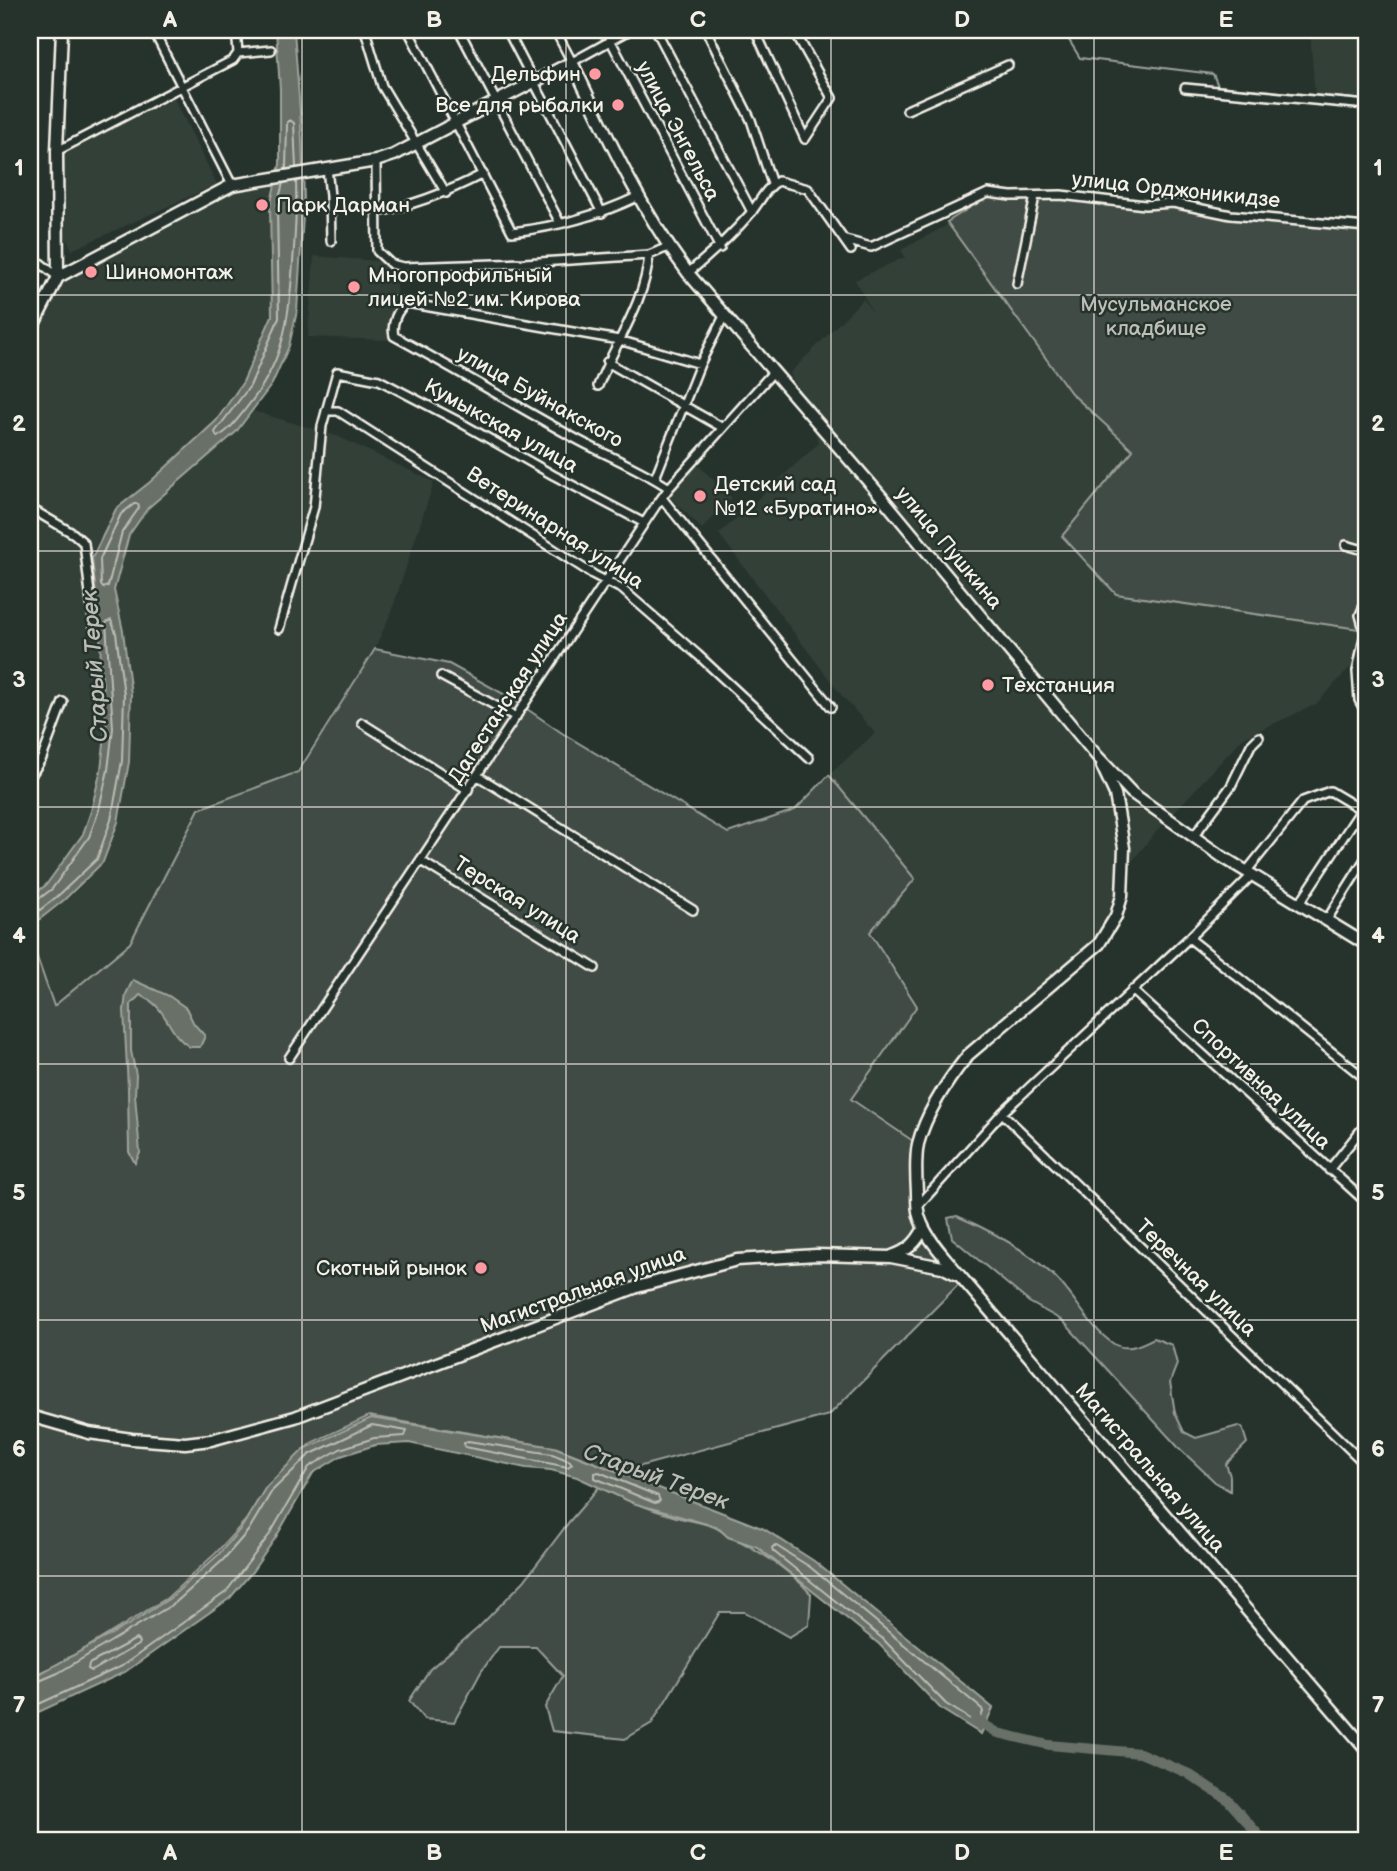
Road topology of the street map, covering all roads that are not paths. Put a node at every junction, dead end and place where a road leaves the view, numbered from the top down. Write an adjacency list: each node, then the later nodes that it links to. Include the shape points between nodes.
1 (62, 30): 28 (street)
2 (153, 30): 21 (street)
3 (236, 30): 17 (street)
4 (365, 30): 27 (street, via 382,86)
5 (408, 30): 26 (street)
6 (459, 30): 23 (street)
7 (507, 30): 20 (street)
8 (555, 30): 18 (street, улица Пушкина)
9 (605, 30): 15 (street, улица Энгельса)
10 (630, 30): 15 (street)
11 (656, 30): 38 (street)
12 (706, 30): 32 (street, via 751,120)
13 (755, 30): 14 (street, via 805,139 832,98)
14 (794, 30)
15 (611, 41): 18 (street); 45 (street, улица Энгельса)
16 (271, 50): 17 (street)
17 (238, 53): 21 (street)
18 (572, 62): 20 (street); 36 (street, улица Пушкина)
19 (1008, 65): 25 (street)
20 (534, 80): 23 (street); 39 (street)
21 (182, 86): 28 (street); 33 (street)
22 (1185, 88): 24 (street)
23 (495, 100): 26 (street); 40 (street)
24 (1367, 105)
25 (907, 110)
26 (456, 121): 27 (street); 31 (street)
27 (415, 143): 29 (street); 34 (street)
28 (57, 151): 50 (street)
29 (376, 160): 30 (street); 37 (street)
30 (321, 169): 33 (street); 43 (street, via 330,195)
31 (483, 174): 34 (street); 40 (street, via 512,232)
32 (772, 184): 38 (street); 42 (street, via 778,180 808,189)
33 (232, 185): 50 (street)
34 (446, 194): 37 (street)
35 (1035, 196): 41 (street, улица Орджоникидзе, via 1172,203 1231,215); 42 (street, улица Орджоникидзе, via 981,195 871,247); 51 (street)
36 (637, 197): 39 (street); 44 (street, улица Пушкина)
37 (376, 212): 47 (street, via 377,251 391,264 403,267)
38 (752, 212): 45 (street)
39 (602, 213): 40 (street)
40 (559, 223)
41 (1367, 227)
42 (845, 240): 46 (street)
43 (331, 241)
44 (668, 247): 47 (street); 49 (street, улица Пушкина)
45 (720, 248): 49 (street)
46 (851, 250)
47 (649, 254): 54 (street, via 635,309)
48 (30, 255): 50 (street)
49 (688, 273): 52 (street, улица Пушкина)
50 (58, 277): 53 (street)
51 (1017, 284)
52 (724, 316): 56 (street); 57 (street, улица Пушкина)
53 (30, 332)
54 (619, 340): 55 (street); 56 (street); 62 (street, улица Буйнакского, via 407,303 392,328 394,336)
55 (607, 362): 58 (street); 59 (street)
56 (700, 364): 59 (street)
57 (774, 371): 61 (street, Дагестанская улица); 81 (street, улица Пушкина)
58 (598, 386)
59 (684, 405): 61 (street); 62 (street)
60 (326, 411): 66 (street, Кумыкская улица, via 337,372 379,380); 69 (street, Ветеринарная улица, via 338,411); 72 (street, via 314,507)
61 (723, 428): 63 (street, Дагестанская улица)
62 (655, 478): 63 (street, улица Буйнакского)
63 (669, 488): 64 (street, Дагестанская улица)
64 (662, 498): 66 (street, Дагестанская улица); 76 (street)
65 (30, 508): 71 (street, via 84,543)
66 (645, 523): 69 (street, Дагестанская улица)
67 (1346, 545): 68 (street)
68 (1367, 551)
69 (606, 580): 78 (street, Дагестанская улица); 82 (street, Ветеринарная улица, via 698,655)
70 (1367, 599): 73 (street, via 1360,615)
71 (94, 628)
72 (279, 629)
73 (1366, 629): 77 (street, via 1357,671 1359,700)
74 (441, 676): 78 (street)
75 (63, 702): 84 (street)
76 (831, 707)
77 (1367, 715)
78 (516, 717): 83 (street, Дагестанская улица)
79 (362, 723): 85 (street)
80 (1259, 737): 87 (street)
81 (1096, 755): 87 (street, улица Пушкина, via 1132,793); 104 (street, улица Пушкина, via 1115,794 1124,848 1122,896 1116,916 1100,944 957,1068 918,1144)
82 (809, 758)
83 (478, 776): 85 (street, Дагестанская улица); 92 (street)
84 (30, 777)
85 (468, 790): 89 (street, Дагестанская улица)
86 (1364, 812): 90 (street, via 1330,790 1303,801); 91 (street)
87 (1194, 836): 90 (street, улица Пушкина)
88 (1367, 856): 93 (street)
89 (421, 861): 96 (street, Терская улица); 98 (street, Дагестанская улица)
90 (1249, 873): 91 (street, улица Пушкина); 94 (street)
91 (1299, 904): 93 (street, улица Пушкина)
92 (693, 910)
93 (1326, 921): 95 (street, улица Пушкина)
94 (1189, 938): 97 (street); 99 (street)
95 (1366, 940)
96 (596, 968)
97 (1132, 990): 100 (street); 102 (street, Спортивная улица)
98 (289, 1058)
99 (1367, 1080)
100 (1002, 1113): 104 (street); 111 (street, Теречная улица)
101 (1367, 1133): 102 (street, via 1361,1129)
102 (1329, 1170): 103 (street, Спортивная улица)
103 (1367, 1203)
104 (917, 1207): 105 (street, улица Пушкина)
105 (924, 1228): 106 (street, via 916,1243); 108 (street, улица Пушкина)
106 (891, 1257): 108 (street, Магистральная улица, via 942,1267); 110 (street, Магистральная улица, via 777,1256 691,1271 637,1287 295,1417 211,1440 132,1440)
107 (1367, 1270): 109 (street)
108 (960, 1276): 112 (street, Магистральная улица)
109 (1367, 1286)
110 (30, 1416)
111 (1367, 1466)
112 (1367, 1750)

